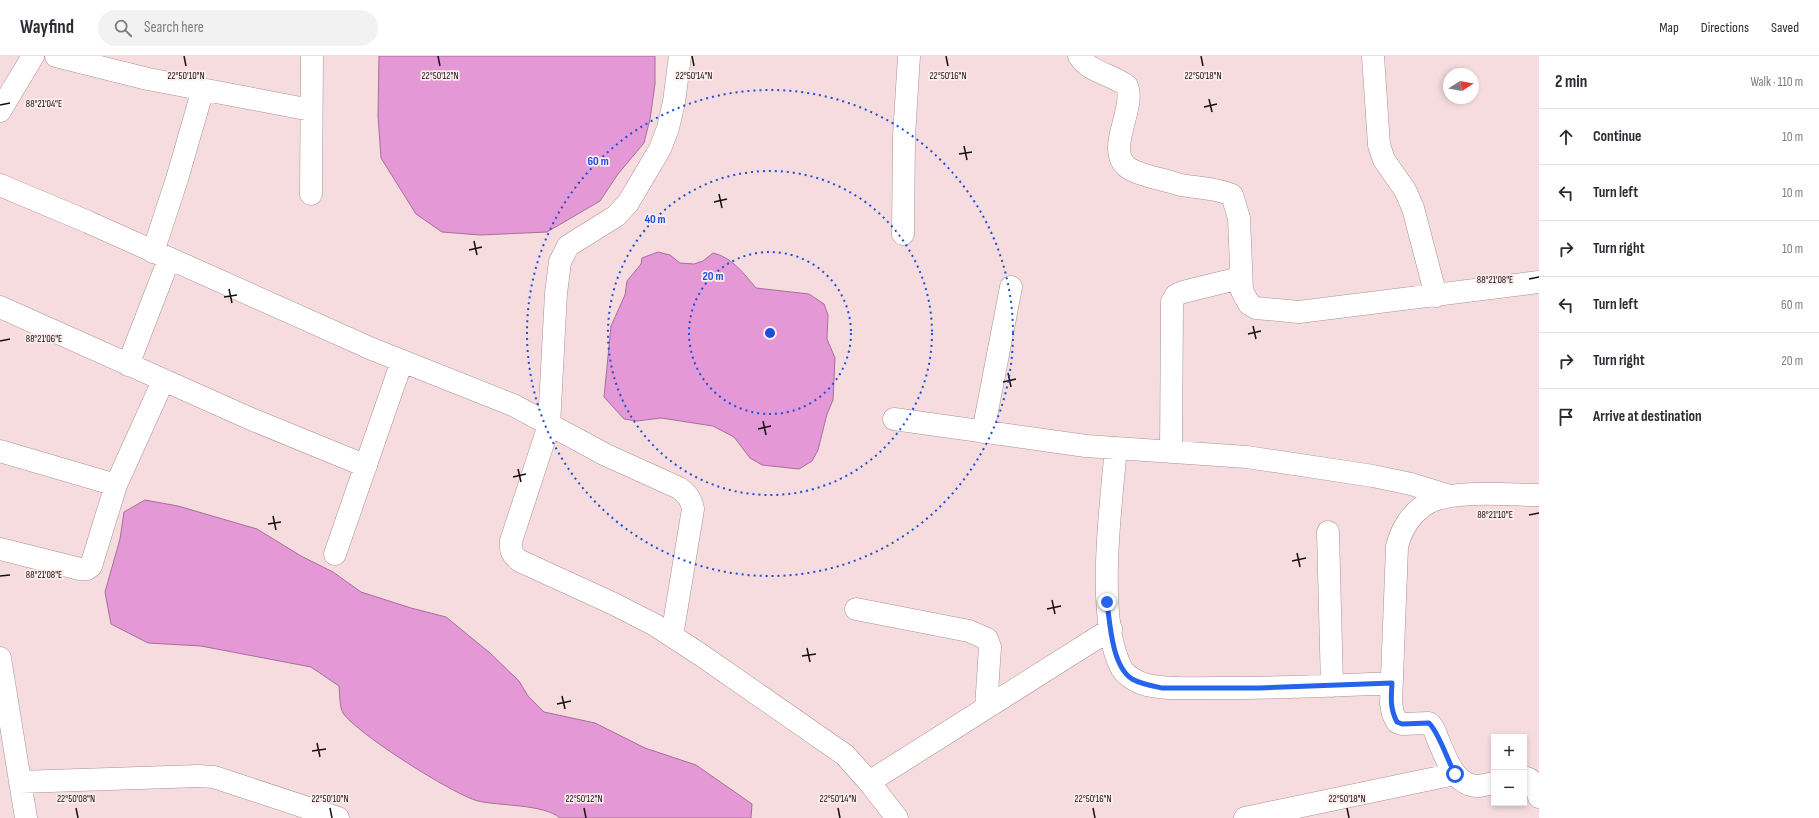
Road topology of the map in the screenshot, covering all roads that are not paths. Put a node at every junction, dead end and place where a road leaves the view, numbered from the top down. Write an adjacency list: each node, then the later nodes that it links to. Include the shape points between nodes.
1 (33, 56): 8 (street)
2 (56, 56): 9 (street, via 107,70)
3 (312, 56): 10 (street)
4 (680, 56): 25 (street, via 674,102 660,149 628,203 616,216 568,246 560,262)
5 (909, 56): 14 (street)
6 (1079, 56): 16 (street, via 1091,68 1127,86 1129,96 1119,145 1122,162 1126,167 1181,185 1224,191 1232,195 1239,218)
7 (1373, 56): 19 (street, via 1378,145 1384,160 1405,190 1413,208)
8 (7, 88): 11 (street)
9 (203, 89): 10 (street); 15 (street, via 177,179)
10 (311, 110): 13 (street)
11 (0, 111)
12 (0, 185): 15 (street)
13 (311, 194)
14 (902, 234)
15 (161, 255): 21 (street); 22 (street)
16 (1240, 278): 19 (street, via 1242,291 1249,304 1256,308 1279,312 1316,311); 29 (street, via 1183,292 1176,295 1172,302)
17 (1539, 282): 19 (street)
18 (1011, 287): 26 (street)
19 (1436, 296)
20 (0, 307): 22 (street)
21 (402, 361): 25 (street, via 513,405); 30 (street)
22 (128, 365): 23 (street)
23 (163, 381): 30 (street); 31 (street)
24 (894, 420): 26 (street)
25 (549, 425): 39 (street, via 606,456 679,488 691,500 692,521); 39 (street, via 511,541 510,550 513,556 614,604)
26 (983, 432): 27 (street)
27 (1116, 448): 29 (street); 38 (street, via 1107,602)
28 (0, 451): 31 (street)
29 (1171, 452): 33 (street, via 1248,457 1373,476)
30 (366, 466): 36 (street)
31 (116, 485): 35 (street, via 94,559 87,569)
32 (1539, 495): 33 (street)
33 (1450, 496): 41 (street, via 1429,502 1410,518 1400,533 1397,547)
34 (1328, 532): 42 (street)
35 (0, 549)
36 (335, 554)
37 (856, 608): 43 (street, via 969,631 987,639 990,647)
38 (1111, 629): 42 (street, via 1123,670 1132,679 1146,685 1162,688); 43 (street)
39 (672, 636): 47 (street, via 845,755)
40 (0, 658): 46 (street)
41 (1392, 683): 42 (street); 44 (street, via 1391,703 1397,722 1429,723 1434,727 1447,761)
42 (1332, 686)
43 (986, 708): 47 (street)
44 (1455, 774): 48 (street, via 1470,785); 53 (street)
45 (1527, 778): 49 (street, via 1536,785)
46 (20, 782): 50 (street); 51 (street, via 214,777)
47 (869, 782): 52 (street)
48 (1491, 784)
49 (1539, 797)
50 (26, 818)
51 (338, 818)
52 (897, 818)
53 (1245, 818)

